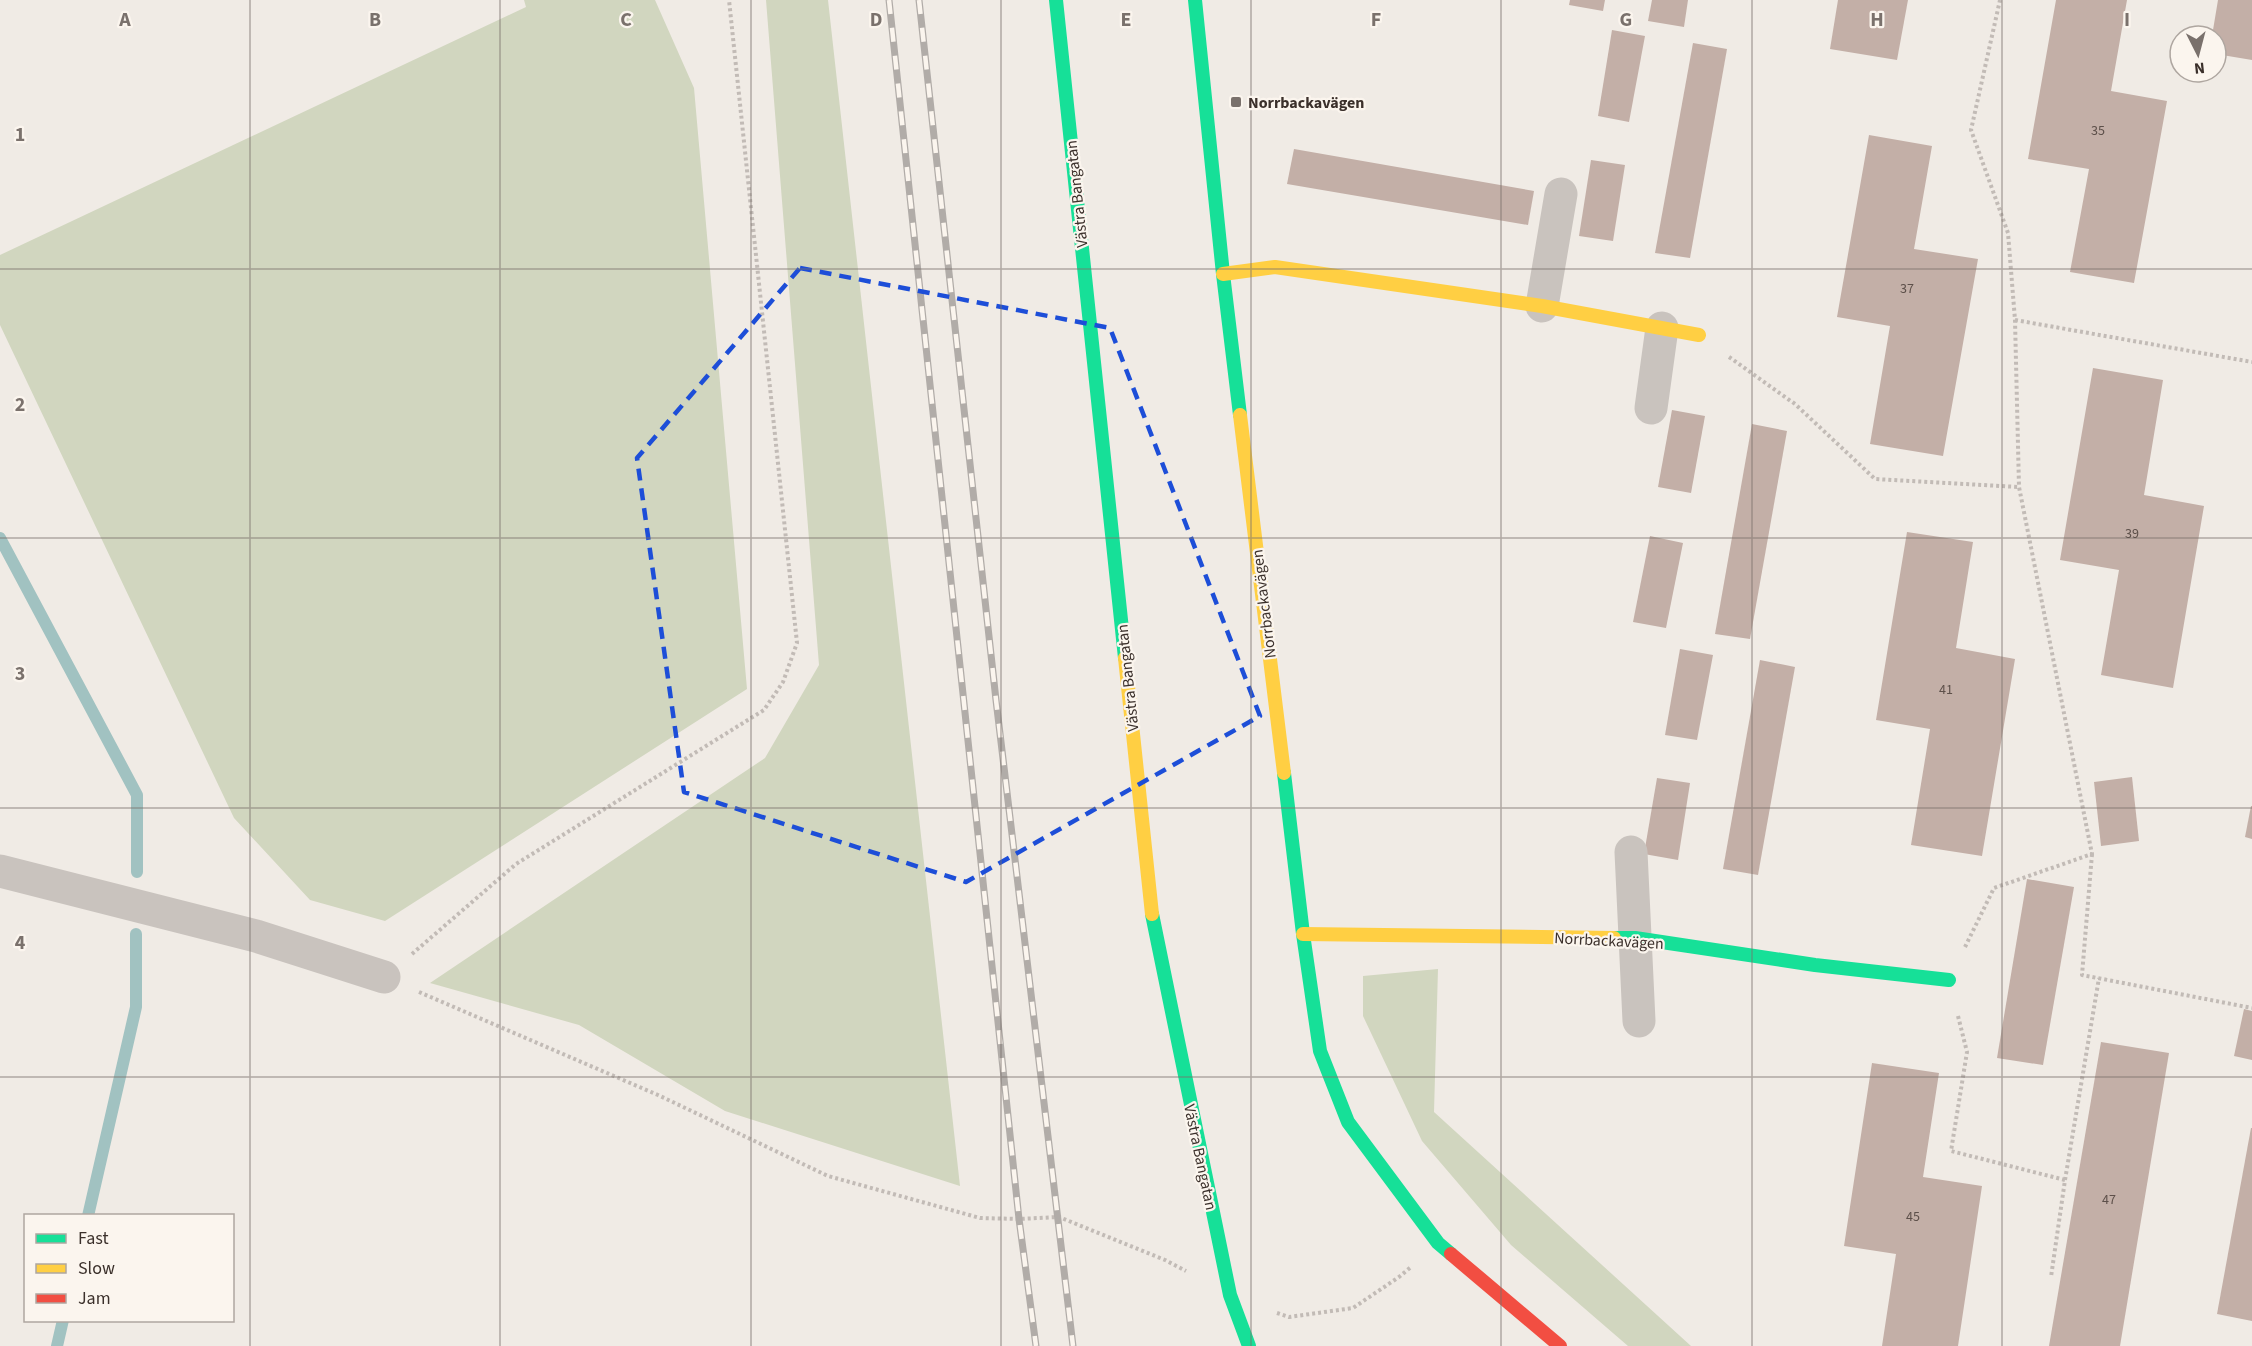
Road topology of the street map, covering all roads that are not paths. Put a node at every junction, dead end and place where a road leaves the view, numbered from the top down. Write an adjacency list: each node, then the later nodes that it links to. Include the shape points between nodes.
1 (1056, 0): 16 (street, Västra Bangatan, via 1153,928 1230,1295)
2 (1195, 0): 4 (street, Norrbackavägen)
3 (1561, 194): 5 (street)
4 (1224, 274): 5 (street, via 1275,267); 11 (street, Norrbackavägen)
5 (1542, 306): 6 (street)
6 (1662, 328): 7 (street); 8 (street)
7 (1699, 335)
8 (1651, 408)
9 (1631, 852): 12 (street)
10 (0, 871): 13 (street, via 256,936)
11 (1303, 934): 12 (street, Norrbackavägen); 17 (street, Norrbackavägen, via 1320,1051 1348,1122 1438,1244)
12 (1635, 938): 14 (street, Norrbackavägen); 15 (street)
13 (384, 977)
14 (1949, 980)
15 (1639, 1021)
16 (1249, 1346)
17 (1560, 1346)

